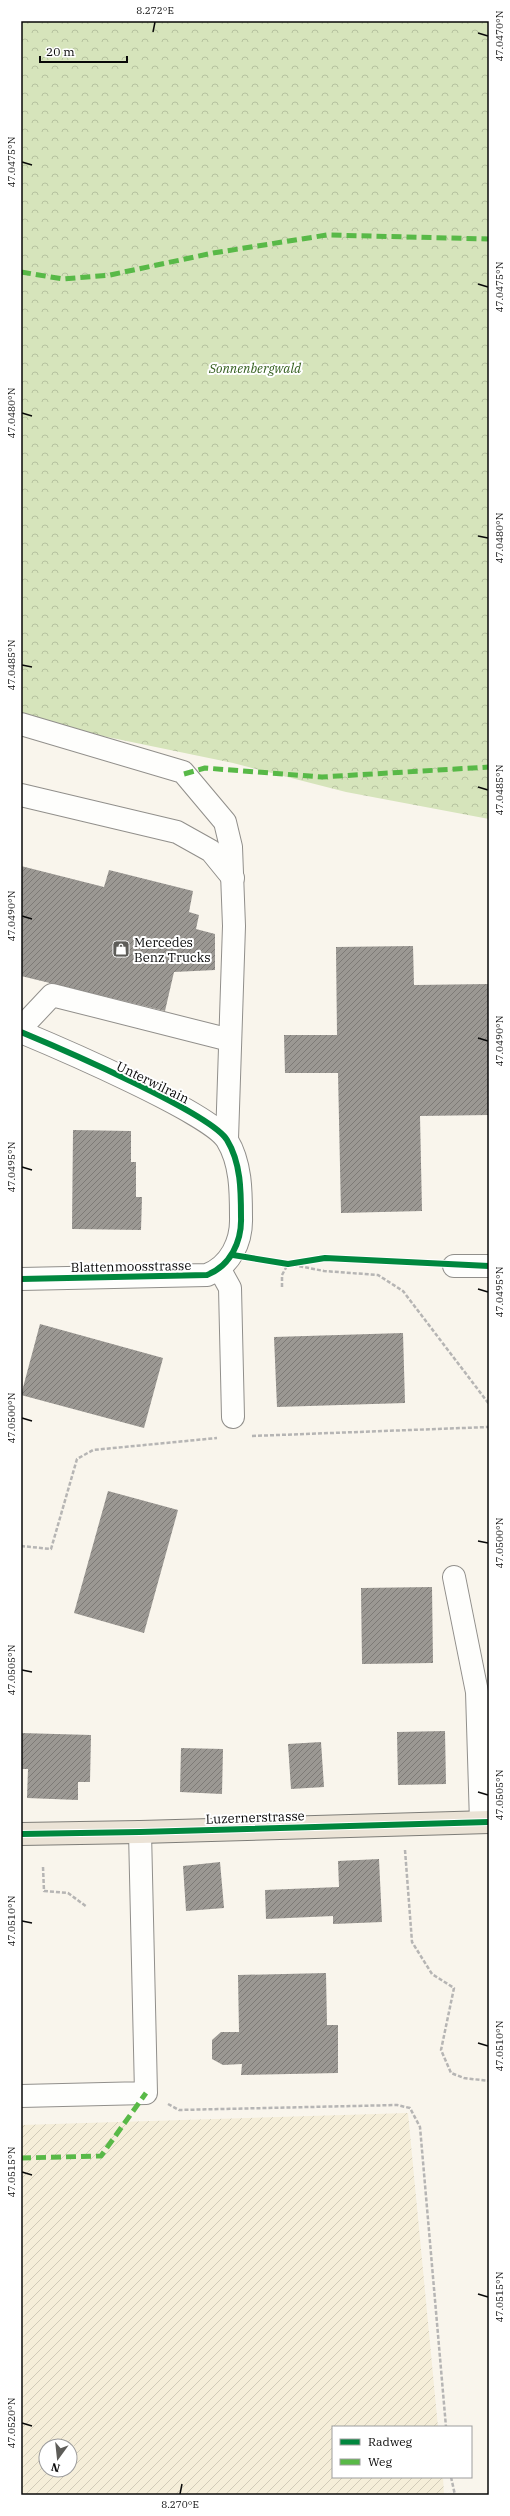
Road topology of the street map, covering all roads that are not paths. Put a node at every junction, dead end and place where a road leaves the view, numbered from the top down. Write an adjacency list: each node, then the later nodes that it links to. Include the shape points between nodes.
1 (21, 724): 3 (street, via 182,772 225,822 232,847)
2 (21, 795): 3 (street, via 177,832 212,851)
3 (233, 878): 6 (street)
4 (21, 1028): 6 (street, via 52,995)
5 (21, 1032): 7 (street, Unterwilrain, via 179,1106 214,1126)
6 (230, 1040): 7 (street)
7 (227, 1139): 8 (street, Unterwilrain, via 237,1161 242,1226)
8 (226, 1262): 11 (street, Blattenmoosstrasse, via 207,1275 190,1277); 12 (street, via 230,1288)
9 (454, 1266): 10 (street)
10 (489, 1266)
11 (21, 1279)
12 (233, 1417)
13 (454, 1577): 14 (street, via 477,1692)
14 (485, 1822): 15 (main road, Luzernerstrasse)
15 (140, 1832): 16 (main road, Luzernerstrasse); 17 (street, via 146,2093)
16 (21, 1834)
17 (21, 2096)

